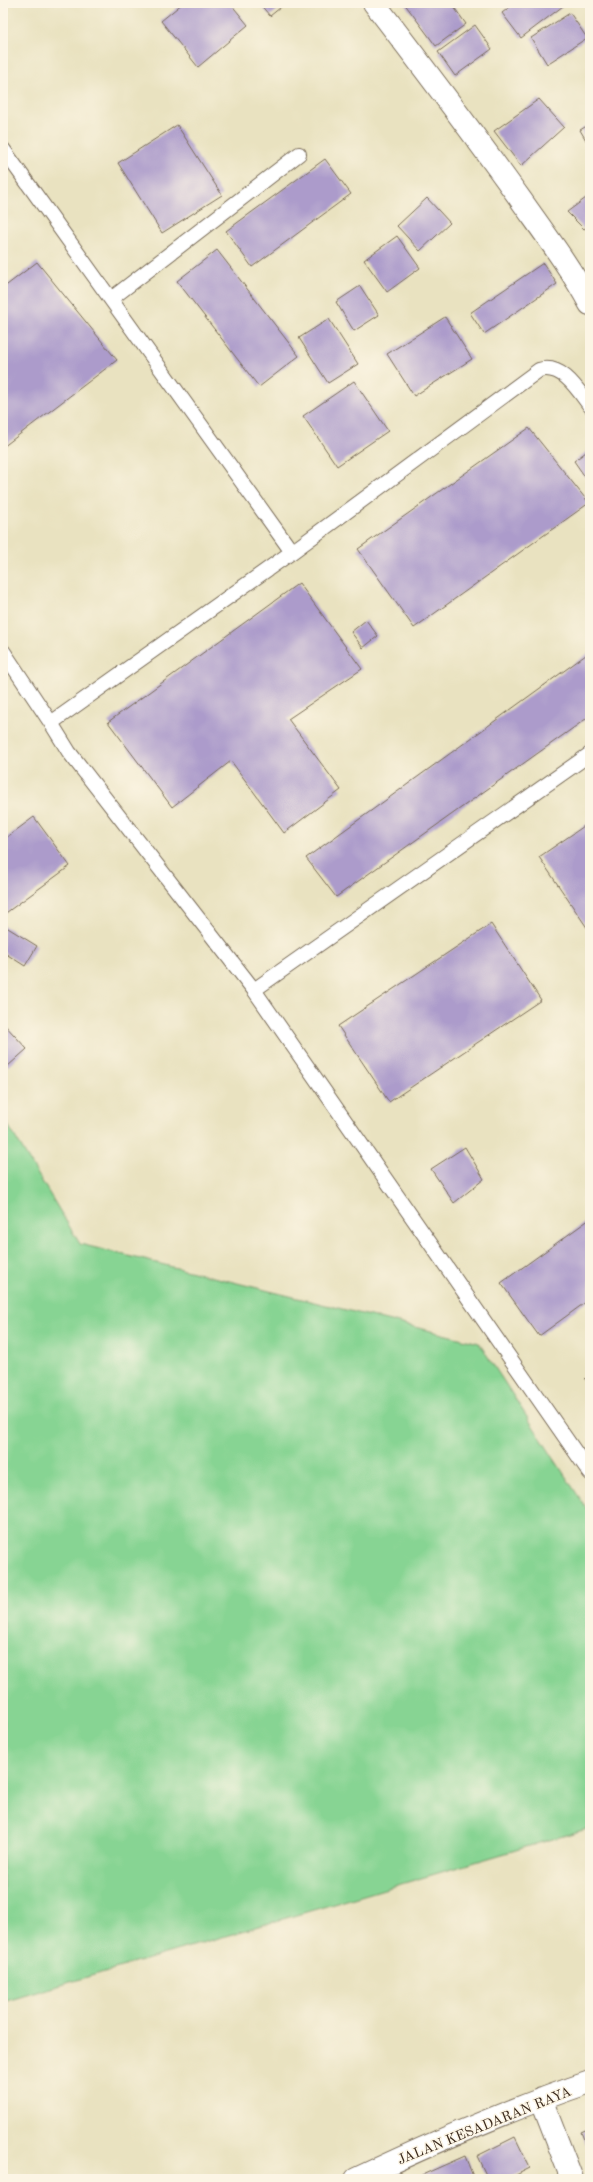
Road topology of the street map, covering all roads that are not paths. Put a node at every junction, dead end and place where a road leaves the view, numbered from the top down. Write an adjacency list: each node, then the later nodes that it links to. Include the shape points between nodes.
1 (374, 3): 5 (street, via 507,181 580,285)
2 (3, 149): 4 (lane)
3 (299, 154): 4 (lane)
4 (111, 299): 7 (lane)
5 (590, 304)
6 (590, 406): 7 (lane, via 566,377 546,368 539,370)
7 (292, 552): 9 (lane)
8 (3, 651): 9 (lane)
9 (51, 723): 11 (lane, via 69,752)
10 (590, 754): 11 (lane)
11 (254, 990): 12 (lane)
12 (590, 1473)
13 (590, 2082): 14 (street, JALAN KESADARAN RAYA)
14 (541, 2099): 15 (street, JALAN KESADARAN RAYA); 16 (street)
15 (356, 2179)
16 (572, 2179)

